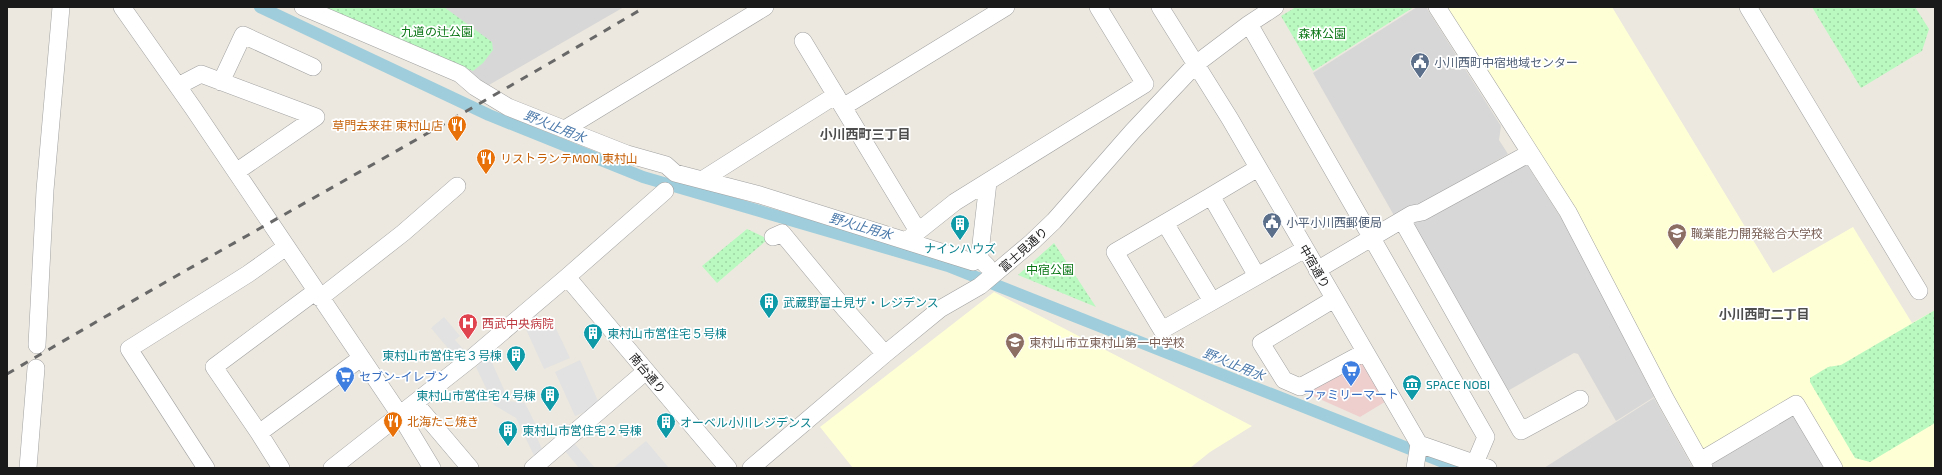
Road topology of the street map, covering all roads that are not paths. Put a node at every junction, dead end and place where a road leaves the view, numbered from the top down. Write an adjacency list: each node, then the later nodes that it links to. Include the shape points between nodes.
1 (61, 7): 43 (street, via 46,190)
2 (122, 7): 16 (street)
3 (303, 7): 18 (street, via 460,74 475,88 508,106)
4 (765, 7): 18 (street)
5 (1006, 7): 17 (street)
6 (1098, 7): 23 (street, via 1145,84)
7 (1160, 7): 13 (street, 中宿通り)
8 (1275, 7): 11 (street, 富士見通り)
9 (1437, 7): 19 (street)
10 (1748, 7): 39 (street)
11 (1249, 24): 13 (street, 富士見通り); 31 (street)
12 (803, 41): 17 (street)
13 (1196, 64): 20 (street, 中宿通り); 36 (street, 富士見通り, via 1054,221)
14 (313, 67): 15 (street, via 243,35)
15 (221, 82): 16 (street, via 201,74); 21 (street, via 316,117)
16 (178, 86): 21 (street)
17 (839, 101): 22 (street); 29 (street)
18 (565, 128): 22 (street, via 627,154 666,165 675,173)
19 (1530, 153): 27 (street, via 1456,194); 54 (street, via 1568,212 1663,395)
20 (1258, 168): 26 (street); 33 (street, 中宿通り)
21 (236, 172): 32 (street)
22 (702, 180): 29 (street)
23 (988, 182): 29 (street, via 955,202); 34 (street)
24 (457, 186): 40 (street, via 403,233)
25 (665, 191): 38 (street)
26 (1211, 196): 28 (street); 37 (street)
27 (1402, 220): 31 (street); 49 (street, via 1521,431)
28 (1165, 223): 42 (street); 42 (street, via 1115,252 1162,330)
29 (912, 236): 34 (street, via 974,262)
30 (773, 237): 45 (street, via 782,233)
31 (1371, 238): 35 (street); 55 (street, via 1486,437)
32 (286, 247): 40 (street); 57 (street, via 129,349)
33 (1305, 249): 35 (street, 中宿通り); 37 (street)
34 (980, 259): 36 (street)
35 (1318, 270): 41 (street, 中宿通り)
36 (997, 273): 45 (street, 富士見通り, via 940,309)
37 (1257, 276): 42 (street)
38 (567, 277): 48 (street, 南台通り); 50 (street)
39 (1919, 290)
40 (318, 294): 46 (street); 52 (street, via 214,366)
41 (1334, 299): 44 (street, 中宿通り); 44 (street, via 1262,343 1269,355 1284,380 1300,387)
42 (1212, 301)
43 (37, 345)
44 (1365, 352): 53 (street, 中宿通り)
45 (885, 354): 64 (street, 富士見通り)
46 (361, 358): 51 (street); 52 (street)
47 (36, 368): 56 (street)
48 (646, 371): 62 (street); 63 (street, 南台通り)
49 (1580, 399)
50 (415, 403): 51 (street); 61 (street)
51 (400, 415): 59 (street); 60 (street)
52 (259, 433): 58 (street)
53 (1418, 455): 55 (street)
54 (1702, 464): 65 (street, via 1796,404)
55 (1481, 465)
56 (28, 468)
57 (206, 468)
58 (281, 468)
59 (332, 468)
60 (432, 468)
61 (470, 468)
62 (533, 468)
63 (728, 468)
64 (751, 468)
65 (1834, 468)

